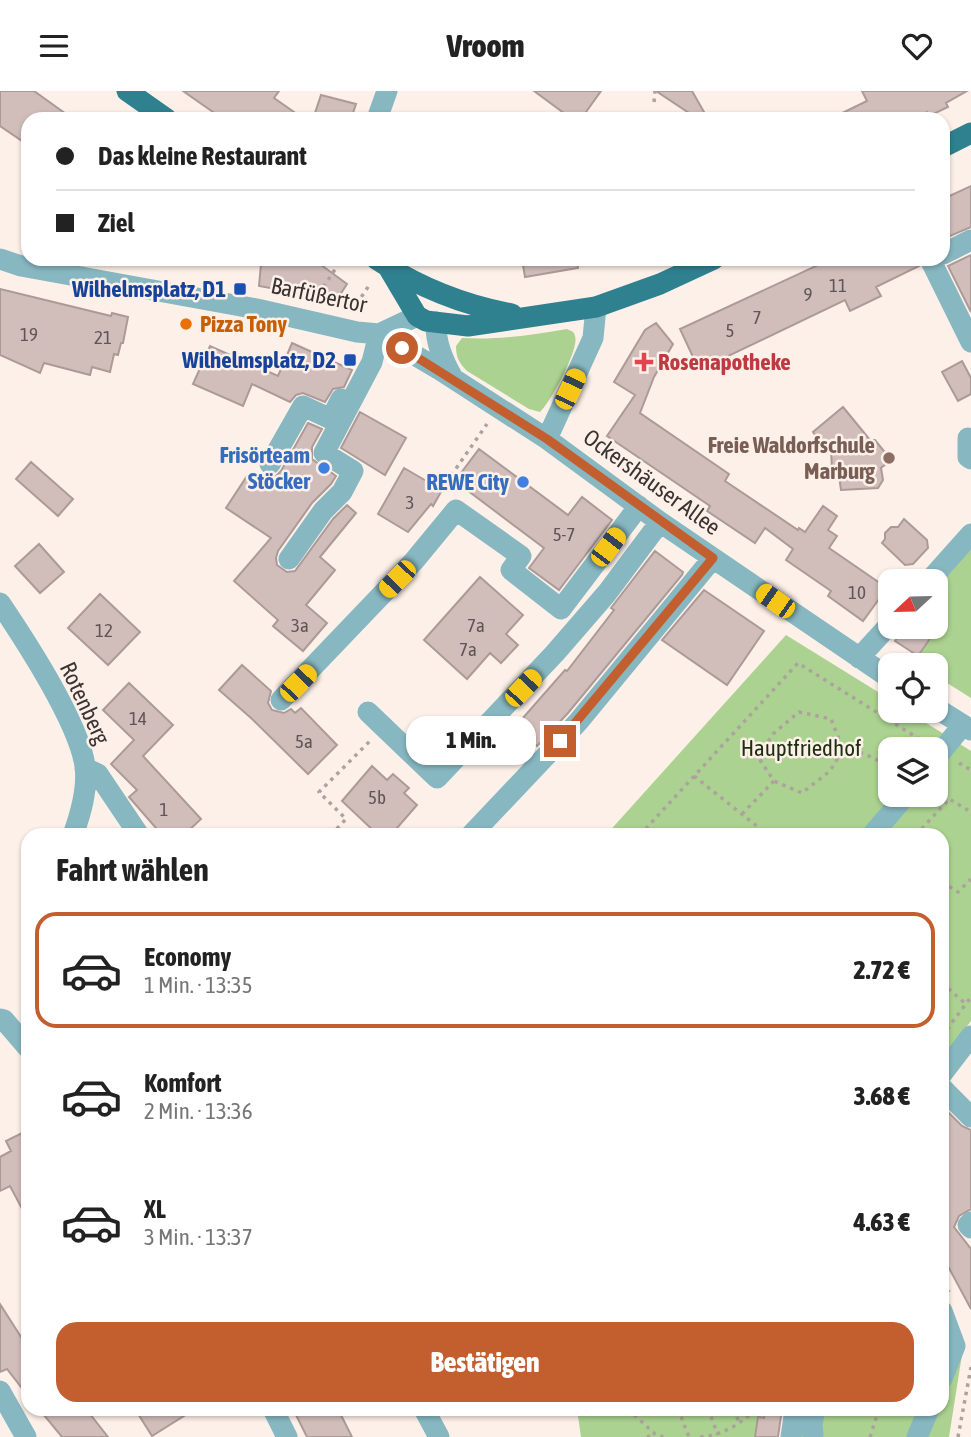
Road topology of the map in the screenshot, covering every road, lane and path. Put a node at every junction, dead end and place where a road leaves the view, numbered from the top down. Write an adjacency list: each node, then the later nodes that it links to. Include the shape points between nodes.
1 (127, 91): 5 (main road)
2 (387, 91): 6 (street)
3 (655, 91): 4 (path)
4 (654, 101)
5 (157, 112)
6 (380, 112)
7 (971, 133): 8 (main road)
8 (950, 144)
9 (971, 240): 10 (street)
10 (950, 250)
11 (0, 259): 23 (street, Barfüßertor)
12 (337, 266): 18 (path)
13 (384, 266): 22 (main road)
14 (388, 266): 21 (main road, via 438,293 481,308)
15 (699, 266): 19 (main road)
16 (938, 266): 24 (street)
17 (370, 284): 20 (path)
18 (316, 298)
19 (596, 307): 21 (main road); 28 (street, via 593,338)
20 (352, 311)
21 (530, 317): 22 (main road, via 468,326)
22 (426, 319): 23 (street, Barfüßertor); 25 (street)
23 (379, 334): 25 (street, Ockershäuser Allee); 30 (street, via 331,419 303,406); 36 (street, via 372,362 324,453 353,471)
24 (971, 342)
25 (455, 380): 26 (street, Ockershäuser Allee)
26 (499, 408): 28 (street, Ockershäuser Allee); 32 (path, via 448,479)
27 (968, 438): 29 (street)
28 (547, 439): 31 (street, Ockershäuser Allee)
29 (971, 459)
30 (270, 464)
31 (639, 506): 32 (street, via 561,609 511,571 521,556); 33 (street, Ockershäuser Allee)
32 (456, 510): 42 (street, via 414,561)
33 (660, 522): 35 (street, Ockershäuser Allee); 44 (street, via 555,653 437,778)
34 (971, 534): 37 (street)
35 (713, 558): 40 (street, Ockershäuser Allee); 60 (street, via 578,722)
36 (289, 559)
37 (940, 569)
38 (0, 603): 50 (street, Rotenberg, via 67,715)
39 (878, 637): 40 (street)
40 (859, 658): 41 (street, Ockershäuser Allee)
41 (878, 670)
42 (281, 700)
43 (948, 715): 45 (street)
44 (376, 719): 59 (path, via 319,792 346,819)
45 (967, 727): 47 (street)
46 (910, 737): 51 (path, via 798,663)
47 (948, 741)
48 (844, 749): 49 (path); 52 (path, via 830,771 802,793); 52 (path, via 831,719 799,712 773,734 758,757)
49 (878, 760)
50 (85, 768): 57 (street, Rotenberg, via 83,804); 58 (street, via 98,774)
51 (694, 776): 56 (path); 61 (path)
52 (774, 781): 56 (path)
53 (950, 798): 55 (path); 64 (path)
54 (896, 807): 63 (street)
55 (971, 812)
56 (742, 814): 62 (path)
57 (75, 828)
58 (134, 828)
59 (338, 828)
60 (478, 828)
61 (646, 828)
62 (759, 828)
63 (878, 828)
64 (922, 828)
65 (971, 879): 66 (path, via 958,893)
66 (949, 887)
67 (949, 989): 69 (path)
68 (971, 997): 69 (path)
69 (966, 1004): 71 (path)
70 (0, 1019): 73 (street)
71 (949, 1027)
72 (971, 1036): 74 (street)
73 (21, 1040)
74 (949, 1065)
75 (949, 1096): 76 (street)
76 (971, 1117)
77 (971, 1221): 78 (street)
78 (971, 1228)
79 (949, 1330): 80 (street, via 955,1346)
80 (949, 1361)
81 (971, 1367): 108 (path)
82 (0, 1391): 97 (street)
83 (281, 1416): 98 (street)
84 (428, 1416): 99 (street)
85 (636, 1416): 95 (path)
86 (681, 1416): 102 (path)
87 (711, 1416): 96 (path)
88 (736, 1416): 94 (path)
89 (748, 1416): 94 (path)
90 (795, 1416): 104 (street)
91 (814, 1416): 105 (street)
92 (877, 1416): 106 (path)
93 (926, 1416): 107 (street)
94 (739, 1423): 96 (path)
95 (655, 1433): 100 (path); 101 (path)
96 (718, 1435): 103 (path)
97 (26, 1437)
98 (287, 1437)
99 (439, 1437)
100 (647, 1437)
101 (663, 1437)
102 (689, 1437)
103 (700, 1437)
104 (791, 1437)
105 (813, 1437)
106 (870, 1437)
107 (917, 1437)
108 (958, 1437)

